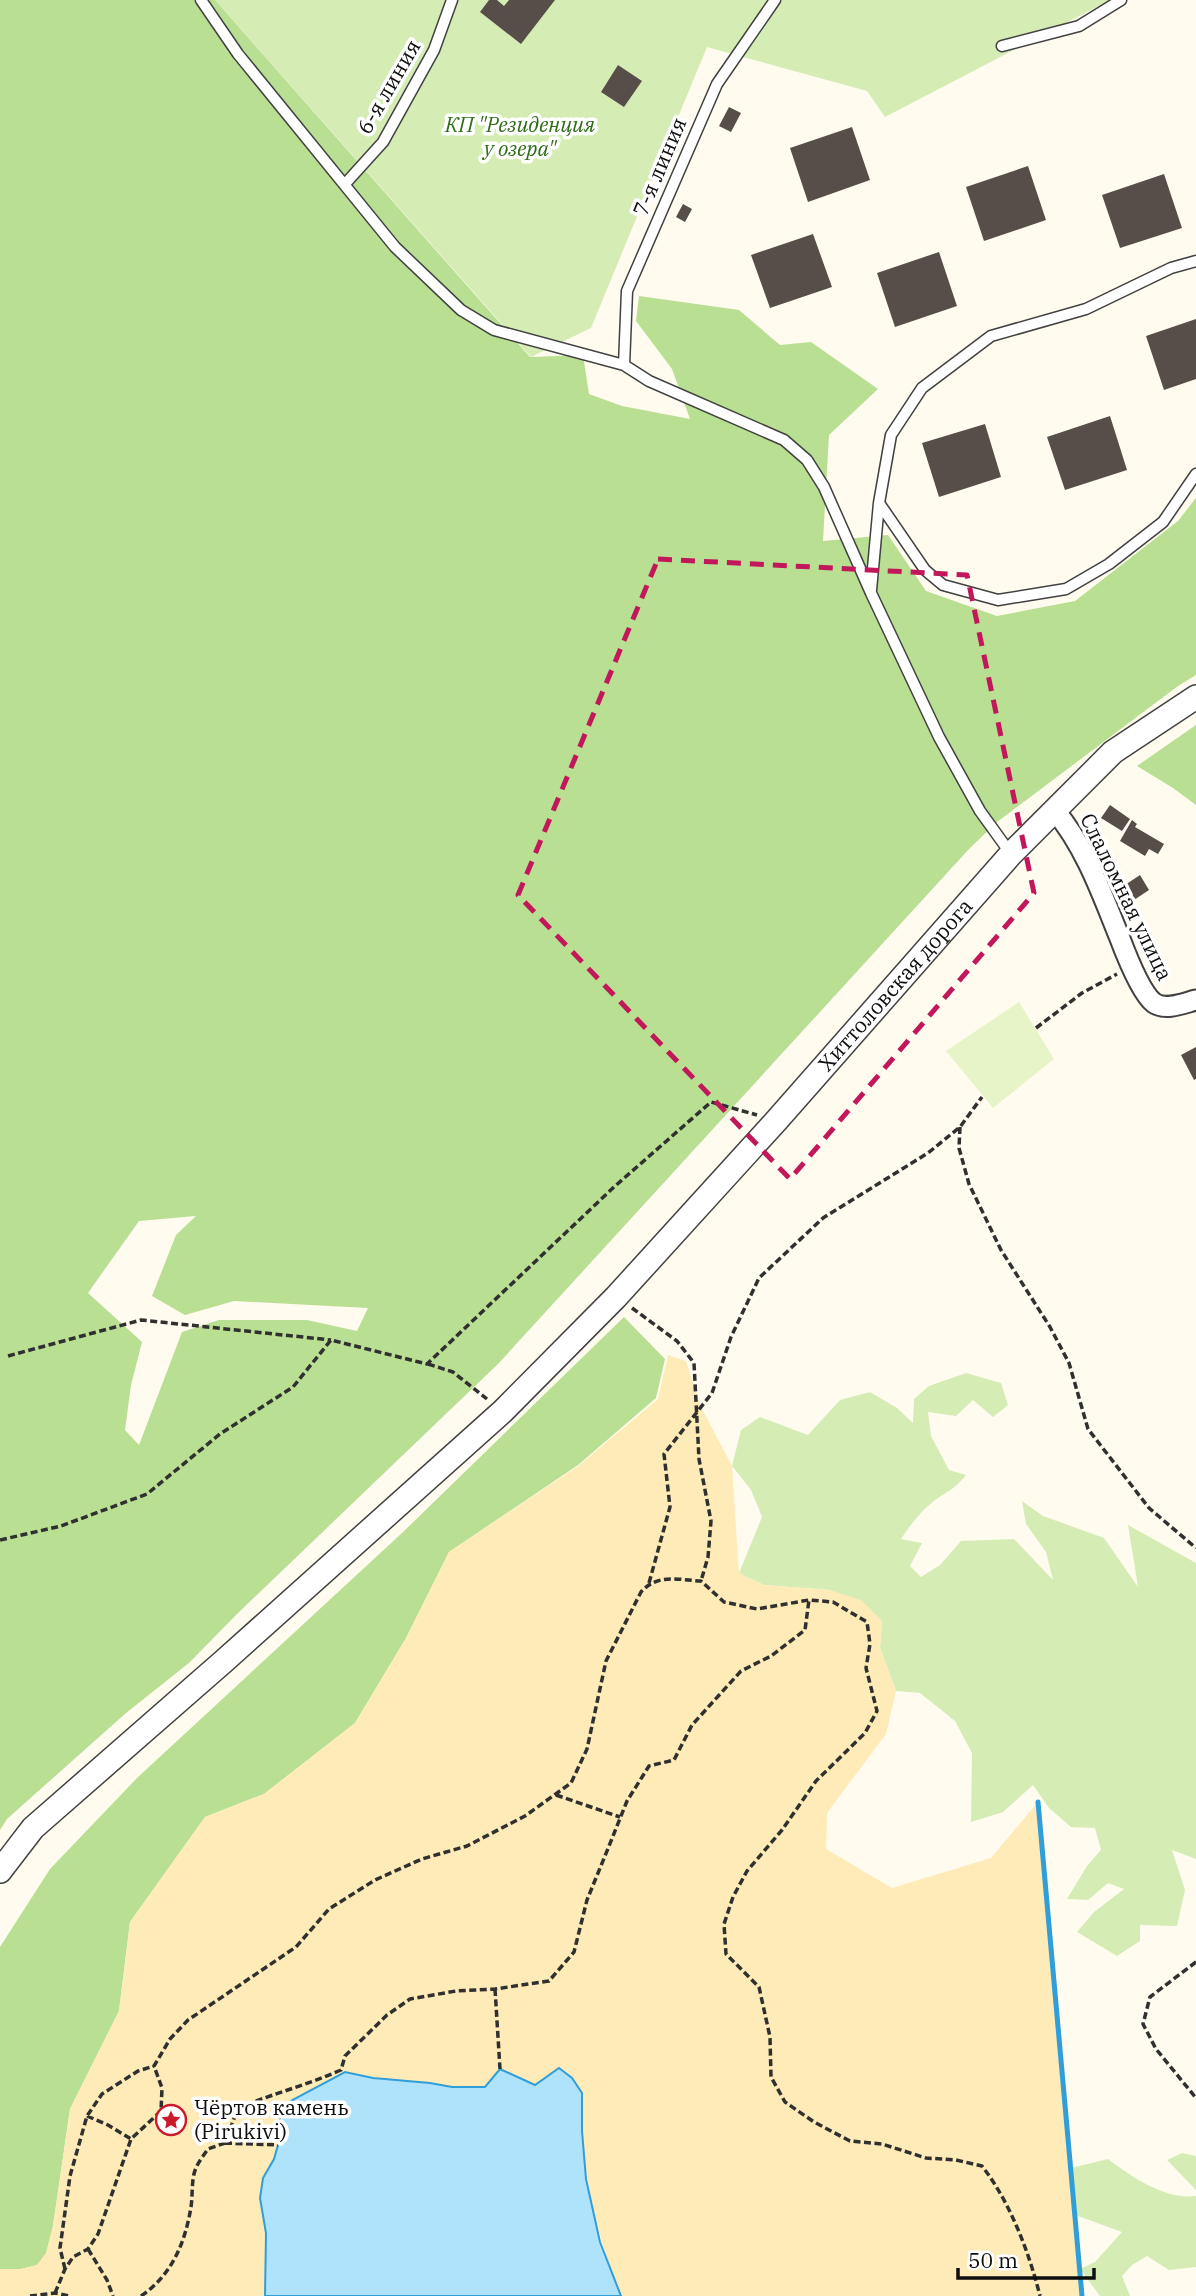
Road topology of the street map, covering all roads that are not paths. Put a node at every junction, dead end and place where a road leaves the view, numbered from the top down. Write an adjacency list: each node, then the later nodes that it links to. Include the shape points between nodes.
1 (201, 0): 6 (lane, via 238,54)
2 (452, 0): 6 (lane, 6-я линия, via 434,50 383,142)
3 (775, 0): 8 (lane, 7-я линия, via 717,83 627,291)
4 (1121, 0): 5 (lane, via 1079,26)
5 (1002, 46)
6 (345, 184): 8 (lane, via 395,247 461,310 494,330)
7 (1196, 261): 10 (lane, via 1171,268 1086,309 991,336 922,388 891,435)
8 (624, 365): 11 (lane, via 649,381 784,440 807,460 824,487)
9 (1196, 474): 10 (lane, via 1163,522 1109,564 1066,589 998,600 943,585 934,578)
10 (879, 503): 11 (lane)
11 (871, 593): 14 (lane, via 951,758)
12 (1196, 697): 13 (street, Хиттоловская дорога, via 1113,752)
13 (1055, 811): 14 (street, Хиттоловская дорога); 15 (street, Слаломная улица, via 1068,826 1152,1002 1162,1007)
14 (1011, 854): 16 (street, Хиттоловская дорога, via 616,1297 503,1411 33,1828)
15 (1196, 1000)
16 (0, 1871)

